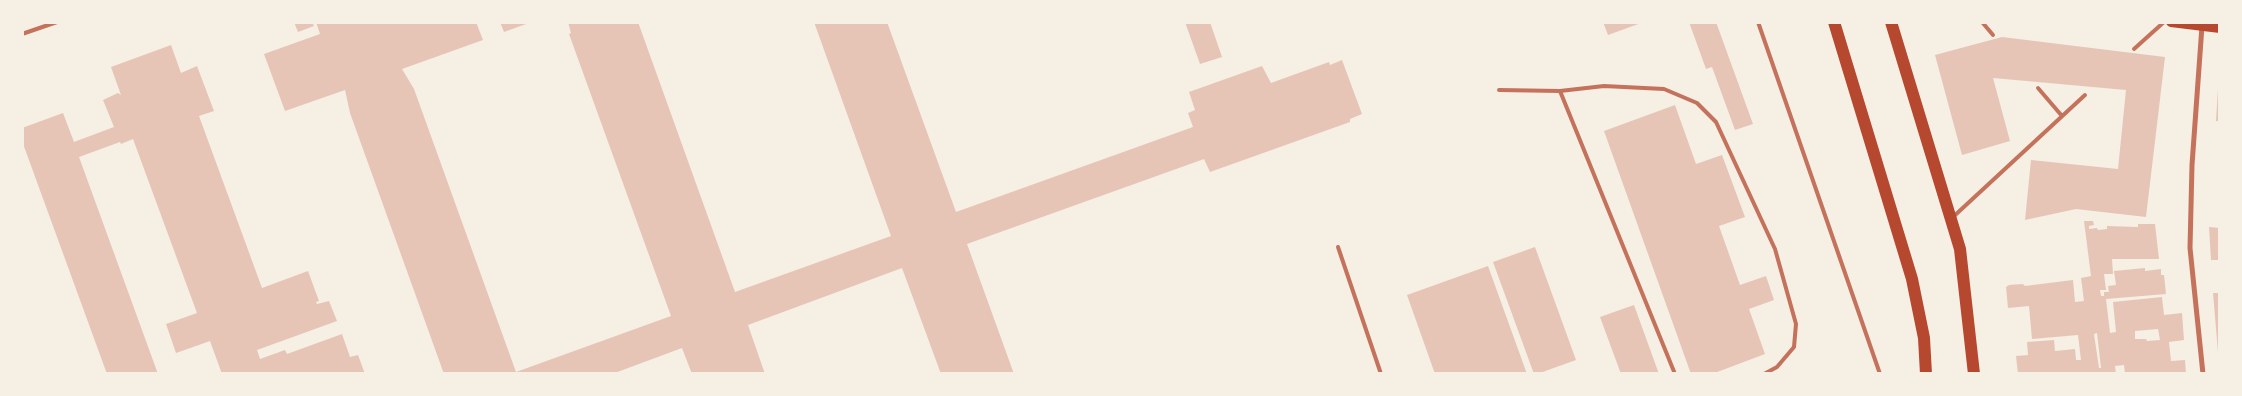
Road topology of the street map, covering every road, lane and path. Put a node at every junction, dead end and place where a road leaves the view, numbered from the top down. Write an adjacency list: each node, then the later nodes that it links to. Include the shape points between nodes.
1 (57, 22): 10 (lane)
2 (1758, 22): 23 (lane)
3 (1834, 22): 24 (main road, via 1912,279 1924,338)
4 (1891, 22): 18 (main road)
5 (1982, 22): 11 (lane)
6 (2164, 22): 12 (lane)
7 (2171, 22): 8 (main road)
8 (2202, 26): 9 (main road); 26 (street, via 2190,248)
9 (2220, 28)
10 (22, 34)
11 (1993, 35)
12 (2134, 49)
13 (2038, 88): 17 (lane)
14 (1499, 90): 15 (lane)
15 (1560, 91): 21 (lane); 22 (lane, via 1604,86 1664,89 1697,103 1716,122 1775,249 1796,324 1794,347 1777,367)
16 (2085, 95): 17 (lane)
17 (2062, 116): 18 (lane)
18 (1951, 218): 25 (main road, via 1960,249)
19 (1338, 247): 20 (lane)
20 (1381, 374)
21 (1674, 374)
22 (1764, 374)
23 (1880, 374)
24 (1926, 374)
25 (1974, 374)
26 (2202, 374)

